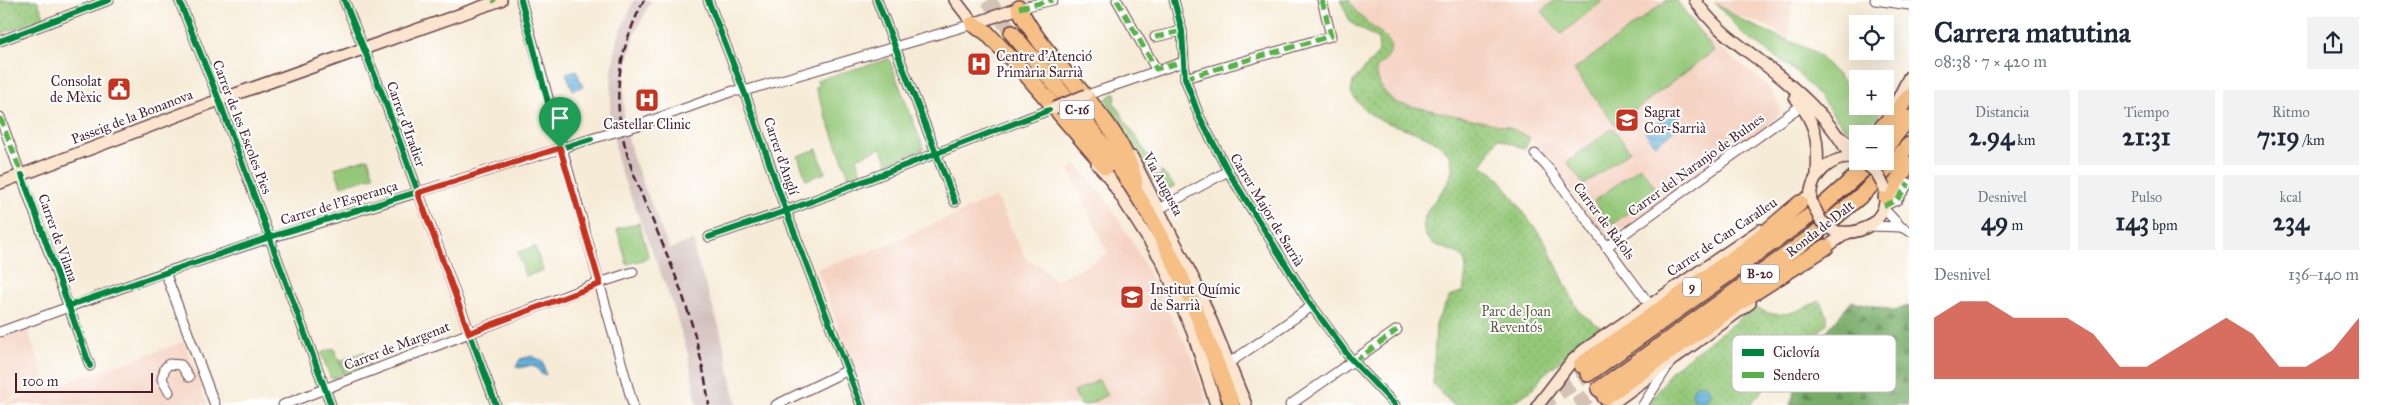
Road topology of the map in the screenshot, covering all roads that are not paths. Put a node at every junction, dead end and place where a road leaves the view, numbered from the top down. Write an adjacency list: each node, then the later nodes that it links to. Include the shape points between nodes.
1 (109, 0): 21 (street)
2 (179, 0): 32 (street, Carrer de les Escoles Pies)
3 (344, 0): 23 (street, Carrer d'Iradier)
4 (521, 0): 43 (street)
5 (708, 0): 29 (street, Carrer d'Anglí)
6 (877, 0): 22 (street)
7 (955, 0): 17 (street)
8 (1053, 0): 15 (street)
9 (1117, 0): 25 (street)
10 (1174, 0): 18 (street, Carrer Major de Sarrià)
11 (1322, 0): 28 (street, via 1331,36)
12 (1695, 0): 26 (street, via 1724,34)
13 (1875, 0): 16 (street)
14 (496, 1): 23 (street, Passeig de la Bonanova)
15 (1017, 4): 17 (street); 30 (street, Via Augusta); 56 (highway, via 1029,28 1117,142 1129,164)
16 (1909, 5)
17 (973, 24): 22 (street, Carrer de l'Esperança); 34 (street); 56 (highway, via 986,32 1104,165)
18 (1182, 31): 20 (street); 24 (street, Carrer Major de Sarrià)
19 (1012, 33): 56 (highway, C-16, via 1077,110)
20 (1155, 37)
21 (0, 41)
22 (895, 46): 29 (street, Carrer de l'Esperança); 45 (street)
23 (363, 49): 32 (street, Passeig de la Bonanova); 57 (street, Carrer d'Iradier, via 384,96)
24 (1183, 62): 25 (street); 28 (street, Carrer Major de Sarrià)
25 (1156, 70): 30 (street)
26 (1780, 77): 33 (street); 39 (street, via 1804,96)
27 (1909, 77): 37 (street)
28 (1185, 78): 51 (street, Carrer Major de Sarrià, via 1198,116)
29 (744, 91): 43 (street, Carrer de l'Esperança, bridge, via 733,91 639,125); 62 (street, Carrer d'Anglí)
30 (1088, 95): 34 (street, bridge); 61 (street, Via Augusta, via 1134,162)
31 (1909, 97): 38 (highway)
32 (219, 100): 52 (street, Passeig de la Bonanova); 66 (street, Carrer de les Escoles Pies)
33 (1802, 105): 53 (street, via 1817,138); 68 (street, Carrer del Naranjo de Bulnes)
34 (1051, 109): 45 (street); 97 (street, via 1108,176 1162,261 1192,332)
35 (0, 117): 52 (street, Carrer de Vilana)
36 (1909, 118): 40 (highway)
37 (1882, 125)
38 (1884, 125)
39 (1836, 134): 41 (street); 44 (street)
40 (1894, 137)
41 (1849, 142)
42 (1909, 145): 89 (highway, Ronda de Dalt / B-20, via 1865,192 1814,235)
43 (560, 148): 57 (street, Carrer de l'Esperança); 72 (street)
44 (1849, 150)
45 (935, 153): 60 (street); 62 (street)
46 (1535, 154): 68 (street, Carrer de Ràfols)
47 (1849, 159): 53 (street, via 1837,160)
48 (1909, 164): 59 (highway)
49 (1863, 170): 85 (highway, Ronda de Dalt / B-20, via 1811,216)
50 (1873, 170): 59 (street, bridge, via 1877,173)
51 (1228, 171): 61 (street); 75 (street, Carrer Major de Sarrià)
52 (22, 175): 55 (street, Passeig de la Bonanova); 74 (street, Carrer de Vilana)
53 (1817, 176): 58 (street)
54 (1909, 182): 59 (street, via 1889,206)
55 (0, 183)
56 (1136, 192): 79 (highway, C-16, via 1172,257)
57 (418, 193): 66 (street, Carrer de l'Esperança); 78 (street, Carrer d'Iradier)
58 (1807, 200): 65 (street, bridge, via 1821,221); 73 (street, Carrer de Can Caralleu); 85 (highway, 9)
59 (1884, 200): 63 (street); 64 (street)
60 (955, 202)
61 (1159, 209): 81 (street, Via Augusta, via 1196,284)
62 (786, 211): 67 (street); 84 (street, Carrer d'Anglí)
63 (1871, 226): 64 (street); 65 (street, via 1859,231)
64 (1905, 229)
65 (1841, 232): 69 (street)
66 (270, 237): 70 (street, Carrer de l'Esperança); 87 (street, Carrer de les Escoles Pies)
67 (709, 237)
68 (1606, 247): 73 (street, Carrer de Ràfols)
69 (1826, 247): 82 (street); 89 (highway, via 1748,296)
70 (165, 272): 74 (street, Carrer de l'Esperança); 90 (street)
71 (634, 272): 72 (street, Carrer de Margenat)
72 (600, 284): 78 (street, Carrer de Margenat); 94 (street)
73 (1650, 305): 103 (street, Carrer de Can Caralleu, via 1584,350)
74 (68, 306): 77 (street, Carrer de l'Esperança); 83 (street, Carrer de Vilana)
75 (1312, 306): 80 (street, Carrer Major de Sarrià); 81 (street)
76 (1397, 330): 80 (street)
77 (0, 332)
78 (469, 333): 87 (street, Carrer de Margenat); 93 (street, Carrer d'Iradier)
79 (1214, 357): 98 (highway); 99 (highway, C-16)
80 (1354, 362): 101 (street); 102 (street, Carrer Major de Sarrià)
81 (1229, 363): 100 (street, Via Augusta)
82 (1670, 363): 89 (street); 104 (street)
83 (90, 366)
84 (848, 370): 95 (street); 96 (street, Carrer d'Anglí)
85 (1585, 370)
86 (189, 377): 88 (street, via 181,365 169,364 162,379)
87 (325, 389): 91 (street, Carrer de Margenat); 92 (street, Carrer de les Escoles Pies)
88 (169, 392)
89 (1604, 397)
90 (215, 405)
91 (283, 405)
92 (331, 405)
93 (496, 405)
94 (632, 405)
95 (776, 405)
96 (861, 405)
97 (1216, 405)
98 (1221, 405)
99 (1232, 405)
100 (1246, 405)
101 (1290, 405)
102 (1395, 405)
103 (1538, 405)
104 (1643, 405)

